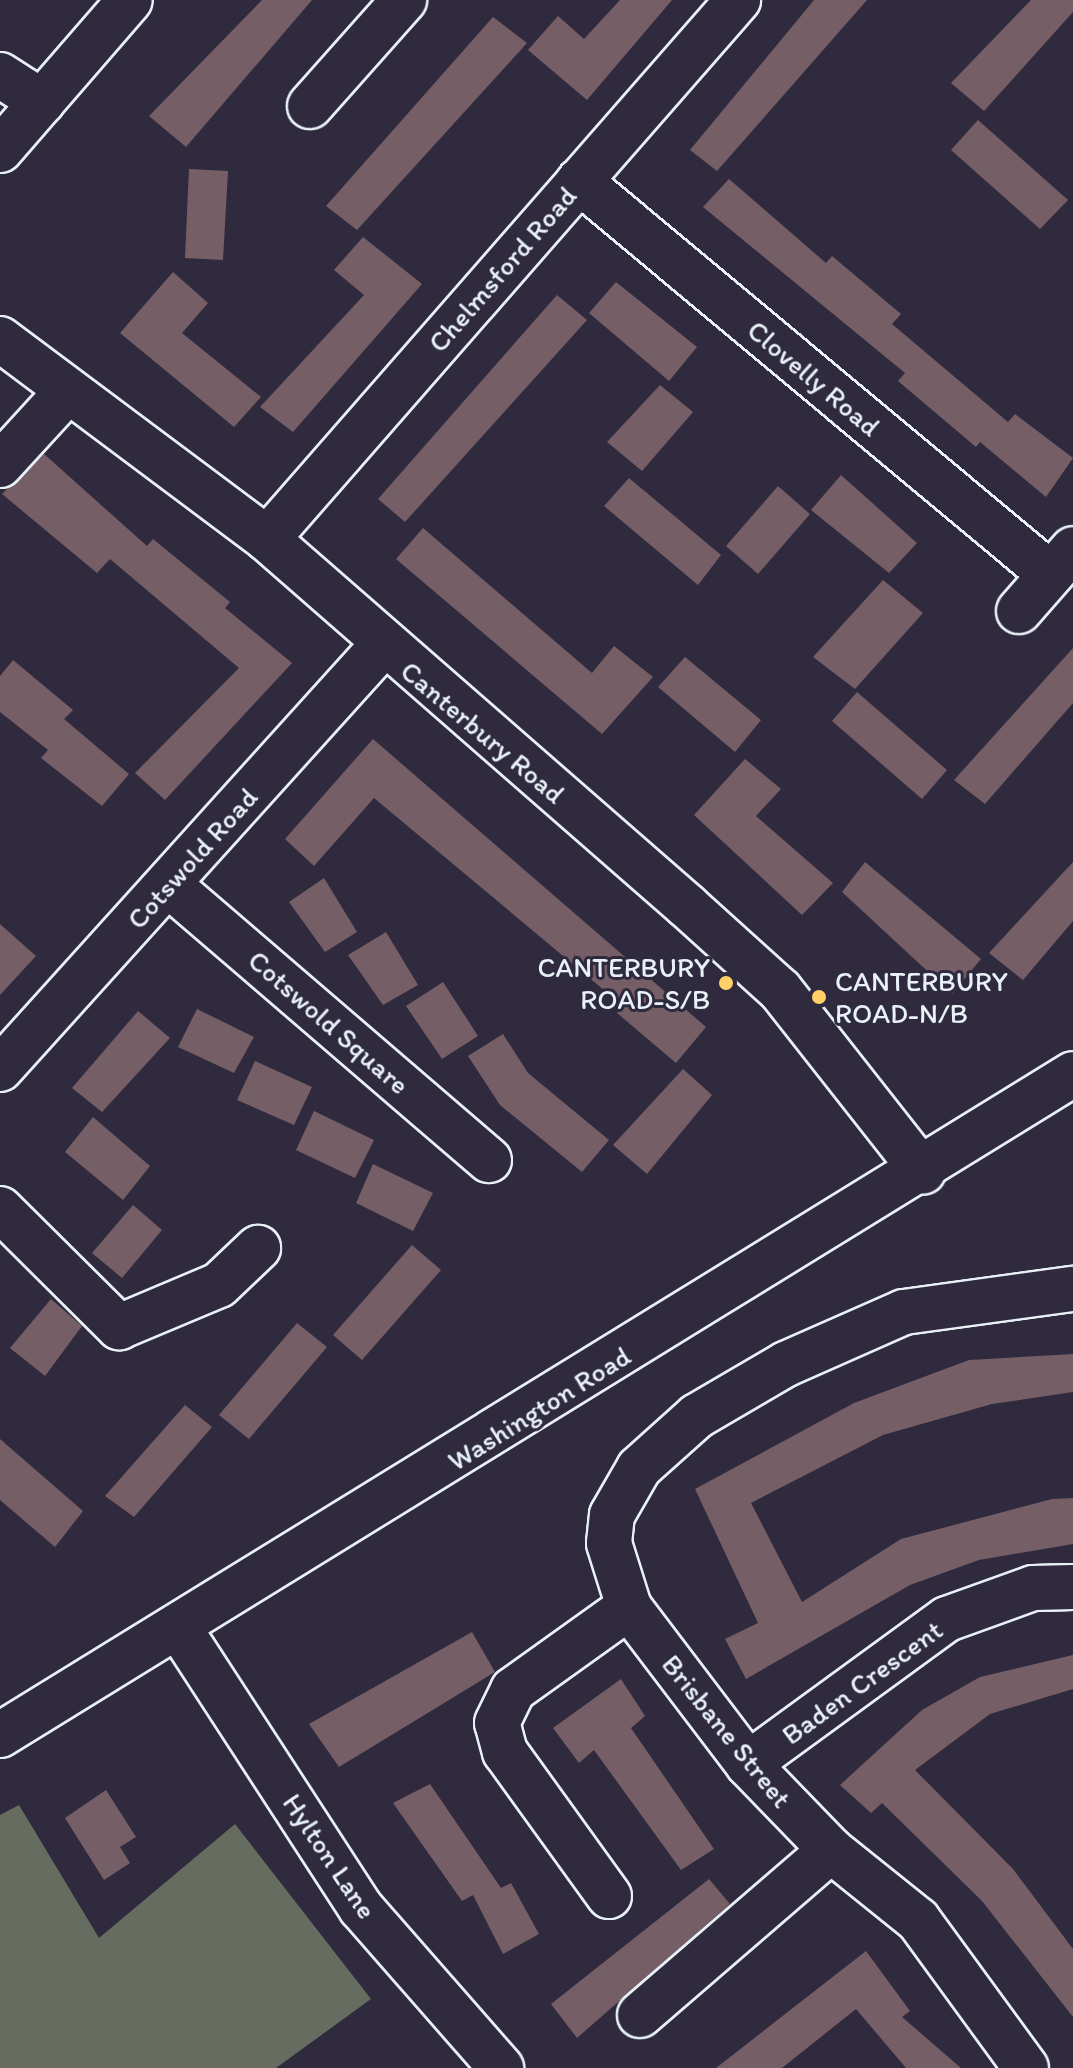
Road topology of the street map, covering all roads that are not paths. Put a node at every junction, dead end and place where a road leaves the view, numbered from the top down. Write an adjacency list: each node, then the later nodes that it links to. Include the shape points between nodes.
1 (130, 0): 5 (street)
2 (404, 0): 6 (street)
3 (738, 0): 8 (street, Chelmsford Road)
4 (0, 75): 5 (street)
5 (42, 102): 7 (street)
6 (310, 106)
7 (0, 150)
8 (579, 181): 12 (street, Chelmsford Road); 13 (street, Clovelly Road)
9 (0, 339): 10 (street, Canterbury Road)
10 (65, 394): 11 (street); 12 (street, Canterbury Road)
11 (0, 465)
12 (267, 539): 15 (street, Canterbury Road)
13 (1062, 561): 14 (street, Clovelly Road)
14 (1019, 611)
15 (382, 646): 16 (street, Cotswold Road); 20 (street, Canterbury Road, via 780,990)
16 (169, 885): 17 (street, Cotswold Road); 19 (street, Cotswold Square)
17 (0, 1069)
18 (1073, 1074): 20 (street, Washington Road)
19 (489, 1160)
20 (923, 1172): 26 (street, Washington Road)
21 (0, 1209): 22 (street, via 119,1327 219,1285)
22 (258, 1248)
23 (1073, 1289): 25 (street, Brisbane Street, via 904,1312 786,1364 697,1416 639,1468 612,1515 609,1543)
24 (1073, 1587): 28 (street, Baden Crescent, via 1033,1588 947,1619)
25 (629, 1607): 28 (street, Brisbane Street); 30 (street, via 513,1690 497,1723 505,1752)
26 (179, 1628): 27 (street, Washington Road); 32 (street, Hylton Lane, via 361,1908)
27 (0, 1735)
28 (748, 1764): 29 (street, Brisbane Street)
29 (831, 1850): 31 (street); 33 (street, Brisbane Street, via 918,1920)
30 (609, 1896)
31 (640, 2015)
32 (501, 2068)
33 (1026, 2068)

